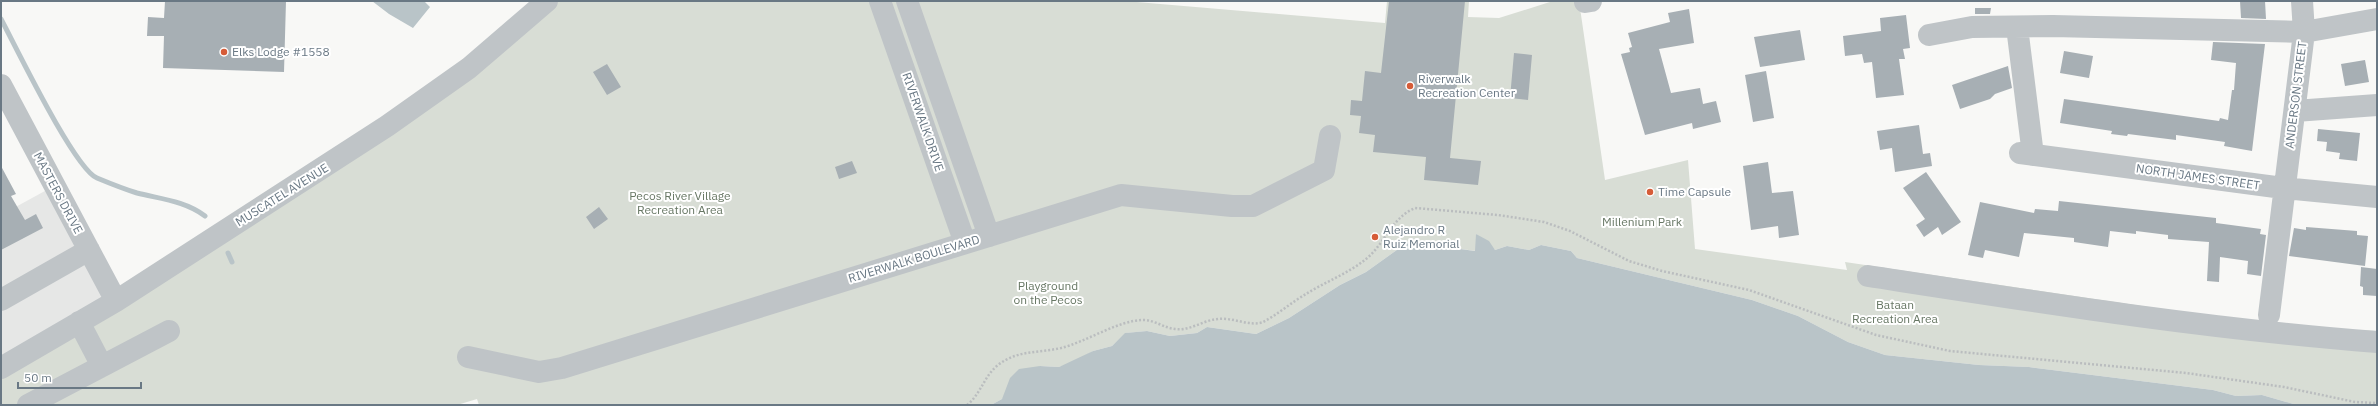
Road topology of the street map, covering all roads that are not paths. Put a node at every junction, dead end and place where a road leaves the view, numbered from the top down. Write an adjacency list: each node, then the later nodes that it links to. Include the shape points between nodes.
1 (547, 1): 20 (street, MUSCATEL AVENUE, via 469,68 416,107)
2 (880, 1): 16 (street, RIVERWALK DRIVE)
3 (907, 1): 15 (street, RIVERWALK DRIVE)
4 (2302, 1): 7 (street, ANDERSON STREET)
5 (2377, 19): 7 (street)
6 (2017, 28): 7 (street, via 2053,26); 8 (street, via 1972,27); 13 (street, NORTH JAMES STREET, via 2027,154)
7 (2304, 32): 11 (street, ANDERSON STREET)
8 (1929, 35)
9 (4, 99): 17 (street, MASTERS DRIVE)
10 (2377, 105): 11 (street)
11 (2295, 111): 13 (street, ANDERSON STREET)
12 (1330, 136): 15 (street, RIVERWALK BOULEVARD, via 1324,170 1253,206 1121,195)
13 (2283, 188): 14 (street, NORTH JAMES STREET); 21 (street, ANDERSON STREET)
14 (2377, 197)
15 (989, 236): 16 (street, RIVERWALK BOULEVARD)
16 (965, 243): 25 (street, RIVERWALK BOULEVARD, via 550,371 513,368)
17 (89, 250): 19 (street); 20 (street, MASTERS DRIVE)
18 (1868, 276): 24 (street, via 2138,317 2276,334)
19 (1, 300)
20 (116, 301): 22 (street, MUSCATEL AVENUE)
21 (2268, 314)
22 (79, 322): 26 (street); 27 (street, MUSCATEL AVENUE)
23 (169, 332): 26 (street)
24 (2377, 342)
25 (468, 357)
26 (102, 366): 28 (street)
27 (1, 368)
28 (28, 405)

